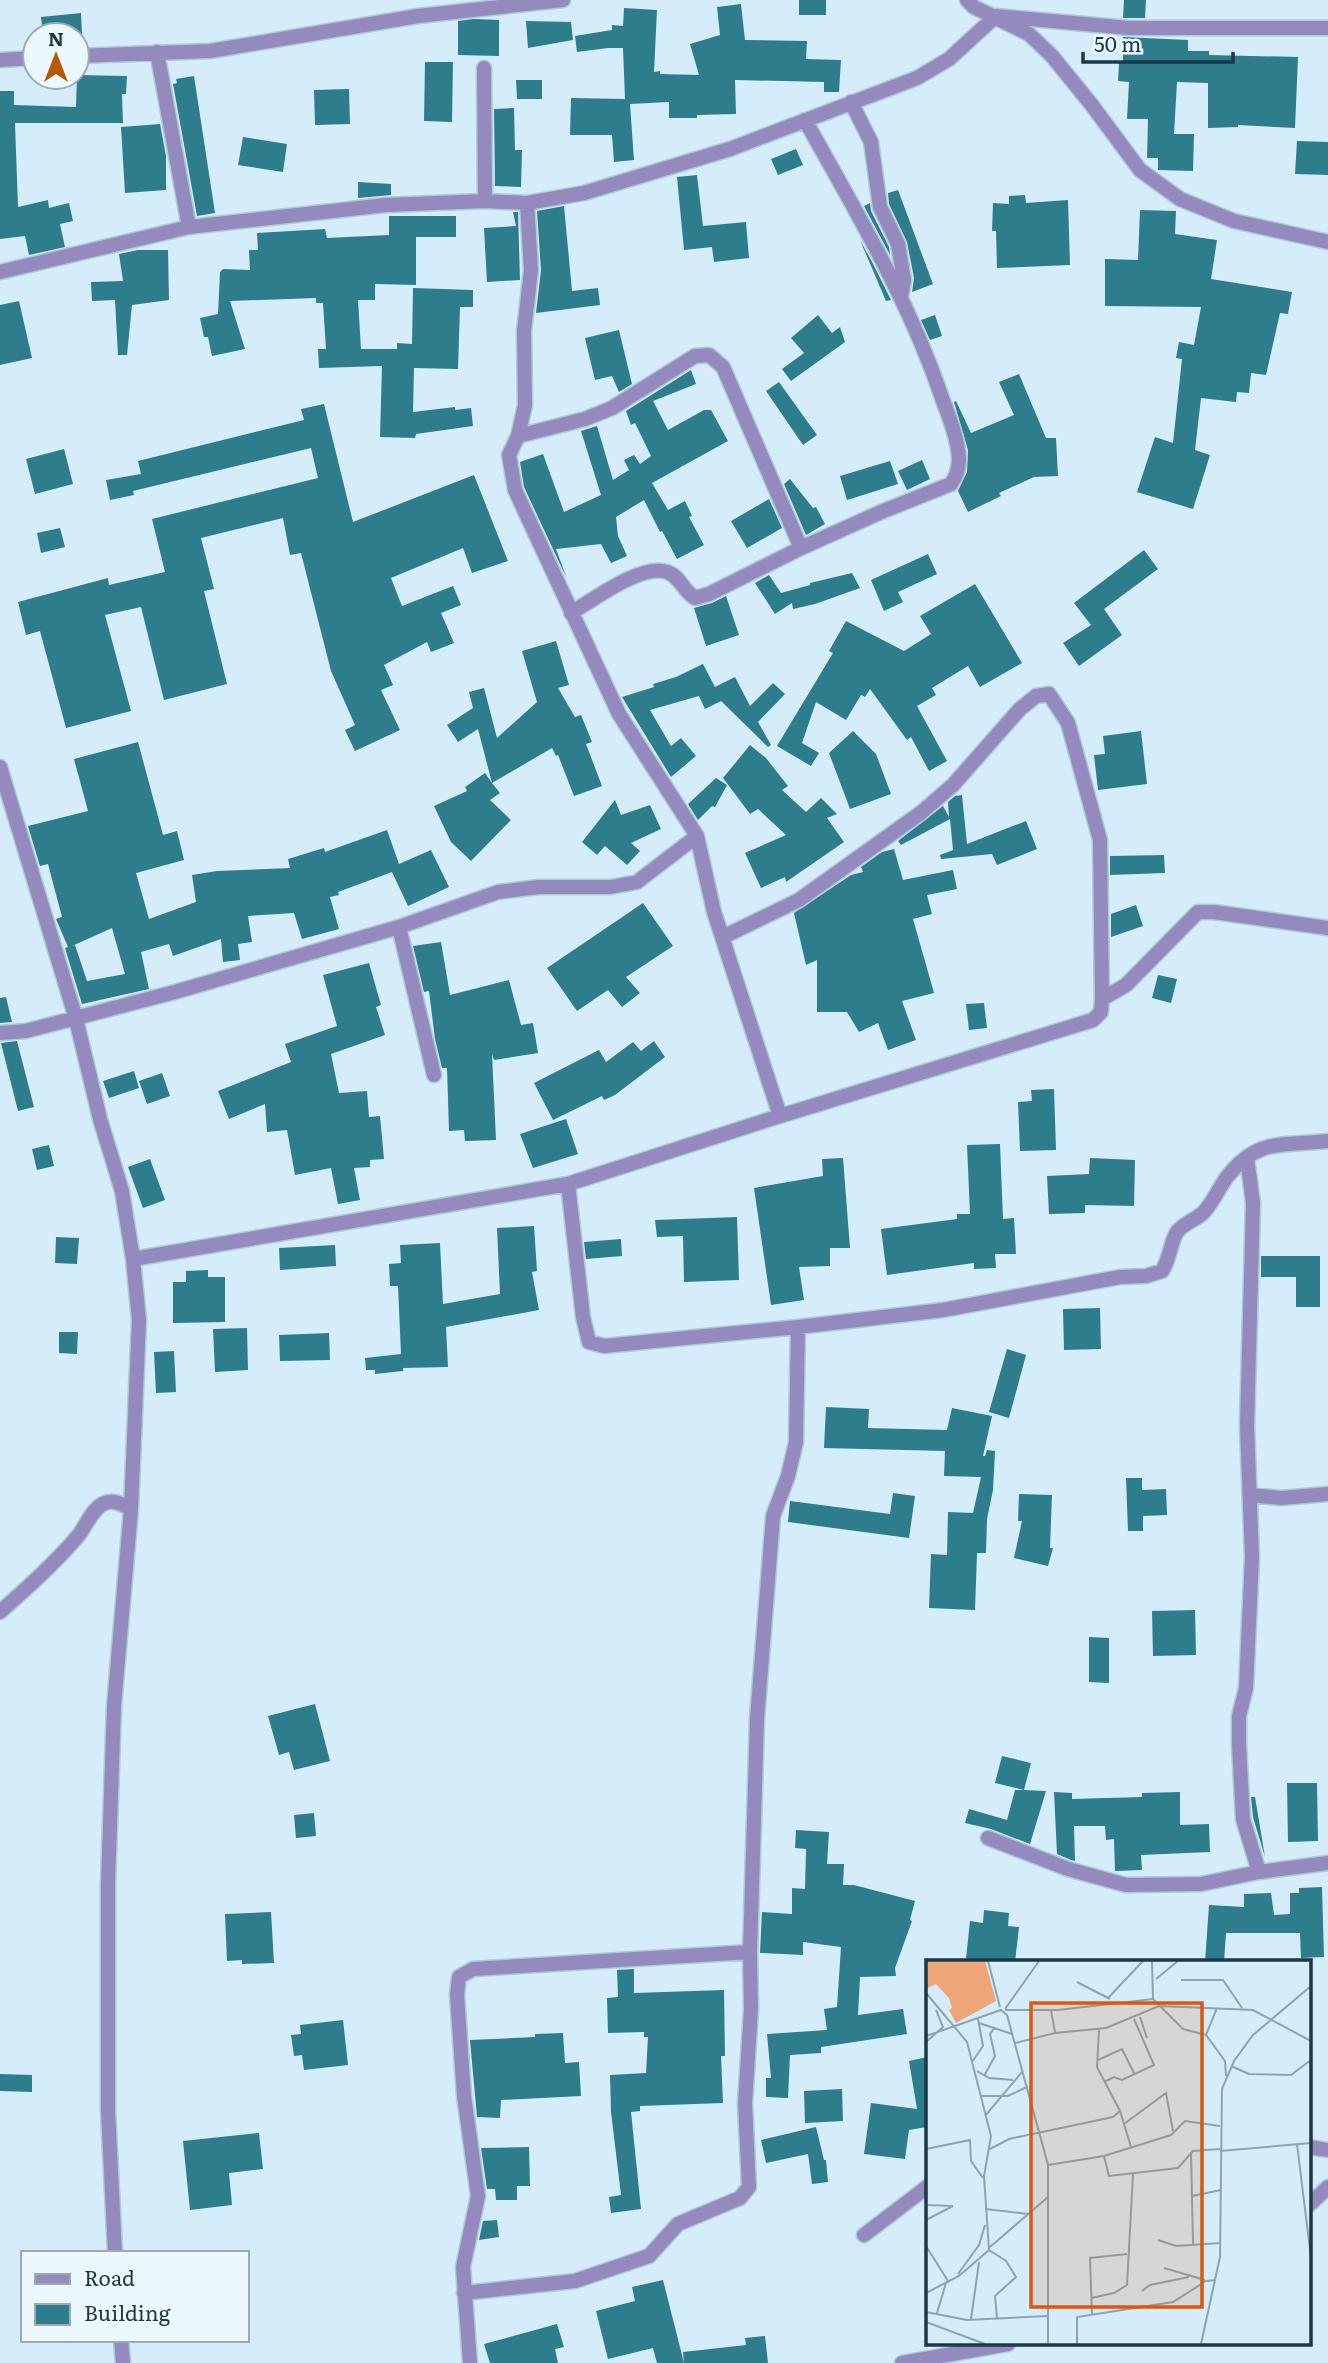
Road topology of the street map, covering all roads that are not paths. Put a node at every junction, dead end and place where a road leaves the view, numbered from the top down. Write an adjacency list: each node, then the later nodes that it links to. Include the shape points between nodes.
1 (563, 0): 5 (street, via 418,16 210,51)
2 (967, 0): 3 (street)
3 (996, 16): 4 (street, via 1129,28); 10 (street, via 949,59 917,78); 15 (street, via 1029,34 1052,56 1140,170 1180,198 1234,221)
4 (1328, 28)
5 (157, 52): 6 (street); 14 (street)
6 (91, 55)
7 (21, 59): 8 (street)
8 (0, 60)
9 (484, 68): 12 (street)
10 (851, 102): 11 (street); 17 (street, via 870,142 880,208 898,244 904,280)
11 (805, 120): 13 (street, via 730,149 584,193); 17 (street)
12 (485, 201): 13 (street); 14 (street, via 386,205)
13 (527, 203): 18 (street, via 531,270 524,331 525,405)
14 (189, 227): 16 (street)
15 (1328, 242)
16 (0, 272)
17 (901, 297): 19 (street, via 955,435 956,477 951,484)
18 (519, 436): 19 (street, via 594,416 695,356 709,355 723,368); 20 (street, via 509,455 515,490)
19 (801, 548): 20 (street, via 695,598 666,571 646,572)
20 (571, 613): 22 (street, via 619,714)
21 (0, 767): 27 (street)
22 (697, 836): 23 (street, via 637,882 498,891); 25 (street)
23 (399, 927): 27 (street); 29 (street)
24 (1328, 928): 26 (street, via 1198,912 1126,985)
25 (723, 937): 26 (street, via 799,900 922,812 953,785 1020,709 1035,696 1049,694 1068,723 1100,840); 30 (street)
26 (1102, 999): 30 (street, via 1101,1012 1093,1020)
27 (76, 1019): 28 (street); 34 (street, via 122,1191)
28 (0, 1034)
29 (434, 1075)
30 (780, 1116): 33 (street)
31 (1328, 1141): 32 (street, via 1273,1144)
32 (1247, 1158): 35 (street, via 1230,1173 1204,1212 1175,1234 1162,1272 943,1310); 37 (street, via 1253,1203 1247,1426)
33 (568, 1184): 34 (street); 35 (street, via 589,1342 604,1346)
34 (133, 1259): 38 (street, via 139,1320)
35 (798, 1327): 43 (street, via 796,1442 773,1516 758,1705)
36 (1328, 1494): 37 (street)
37 (1251, 1495): 42 (street, via 1246,1688 1239,1716 1239,1745 1242,1819)
38 (131, 1509): 39 (street, via 106,1502 96,1509 64,1551); 50 (street, via 114,1706 108,1884 108,2110)
39 (0, 1612)
40 (988, 1838): 42 (street, via 1068,1869 1126,1885 1201,1884)
41 (1328, 1863): 42 (street)
42 (1259, 1872)
43 (750, 1952): 51 (street, via 744,2103 749,2188 740,2198 678,2224 649,2256 575,2281); 51 (street, via 473,1969 459,1978 464,2096 478,2196 463,2267)
44 (1310, 2147): 45 (street)
45 (1328, 2150)
46 (1328, 2187): 48 (street)
47 (926, 2188): 49 (street)
48 (1310, 2204)
49 (864, 2235)
50 (114, 2251)
51 (464, 2293): 55 (street)
52 (121, 2342): 54 (street)
53 (997, 2346): 56 (street)
54 (123, 2363)
55 (470, 2363)
56 (902, 2363)

